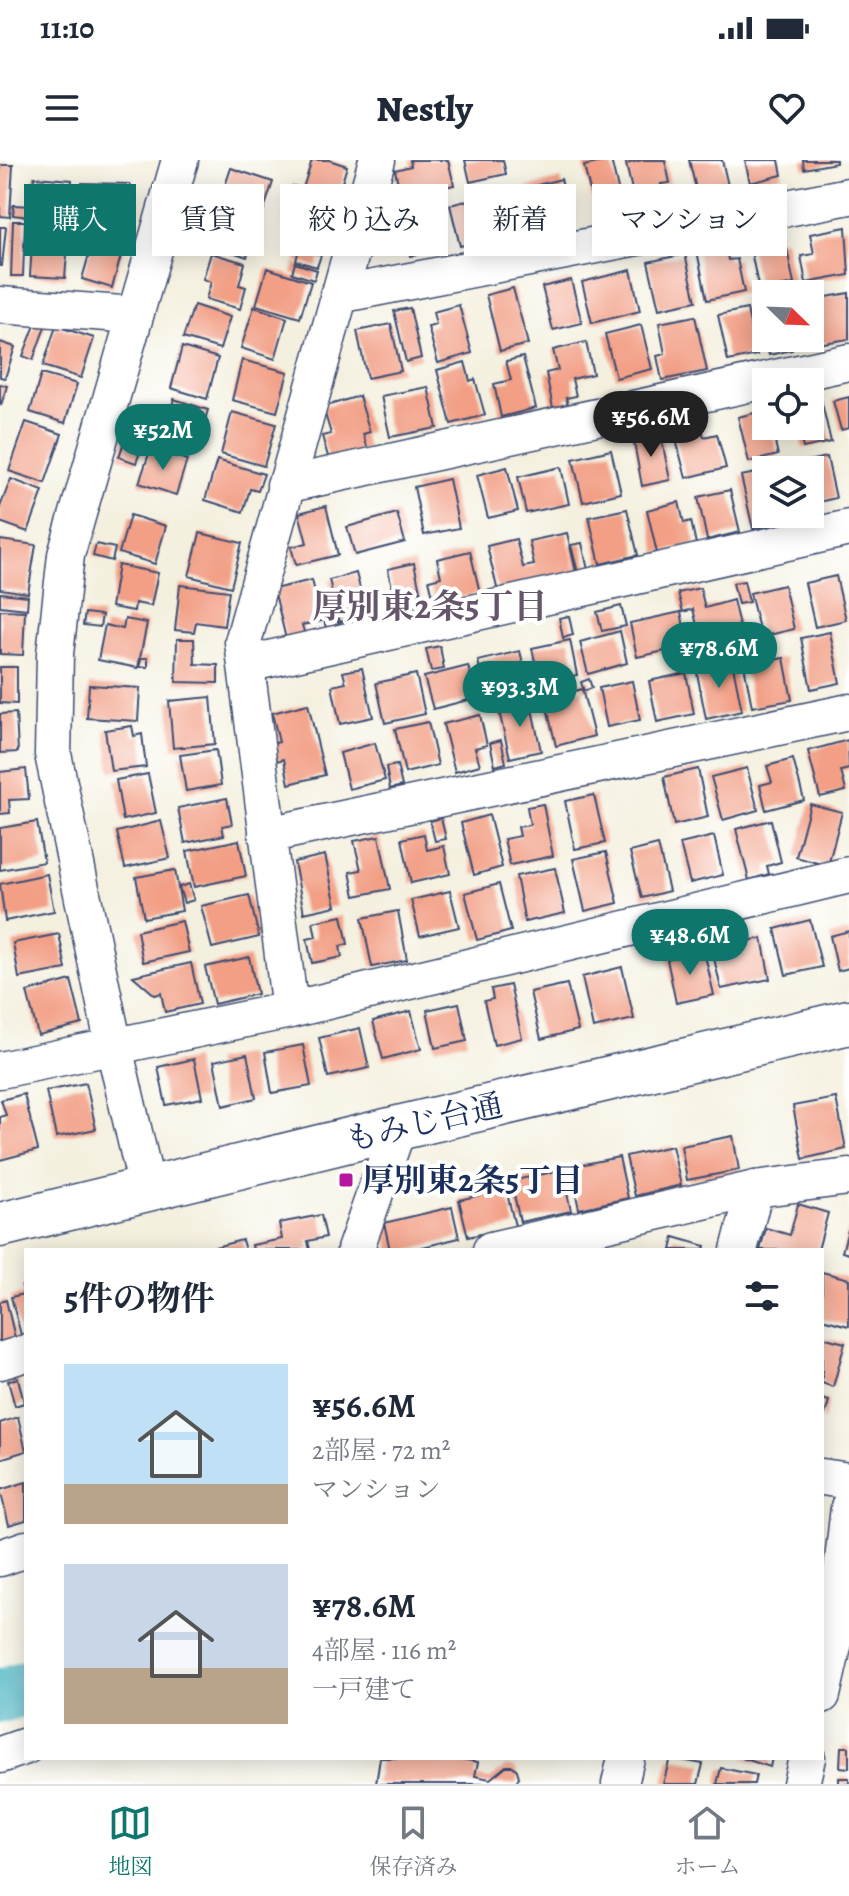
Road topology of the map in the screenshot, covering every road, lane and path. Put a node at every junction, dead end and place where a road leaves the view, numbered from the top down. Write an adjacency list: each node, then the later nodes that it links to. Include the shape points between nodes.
1 (180, 160): 6 (street)
2 (377, 160): 4 (street)
3 (849, 196): 4 (street)
4 (338, 295): 8 (street)
5 (0, 305): 6 (street)
6 (135, 315): 16 (street, via 66,555 55,654 53,754)
7 (849, 362): 8 (street)
8 (285, 485): 10 (street, via 243,642)
9 (849, 528): 10 (street)
10 (247, 664): 12 (street)
11 (849, 712): 12 (street)
12 (267, 835): 14 (street)
13 (849, 875): 14 (street)
14 (290, 1010): 16 (street)
15 (849, 1022): 18 (street, もみじ台通)
16 (114, 1047): 17 (street); 20 (street)
17 (0, 1070)
18 (398, 1128): 20 (street, もみじ台通); 23 (street)
19 (849, 1177): 21 (street)
20 (147, 1188): 22 (street, もみじ台通)
21 (755, 1189): 24 (street); 25 (street)
22 (0, 1225)
23 (356, 1248)
24 (500, 1248)
25 (740, 1248)
26 (24, 1354): 27 (street)
27 (0, 1361)
28 (824, 1477): 29 (street)
29 (849, 1481)
30 (849, 1507): 33 (street)
31 (24, 1550): 32 (street)
32 (0, 1558)
33 (830, 1682)
34 (24, 1747): 35 (street)
35 (0, 1755)
36 (626, 1760): 38 (street)
37 (807, 1760): 39 (street)
38 (620, 1784)
39 (801, 1784)

